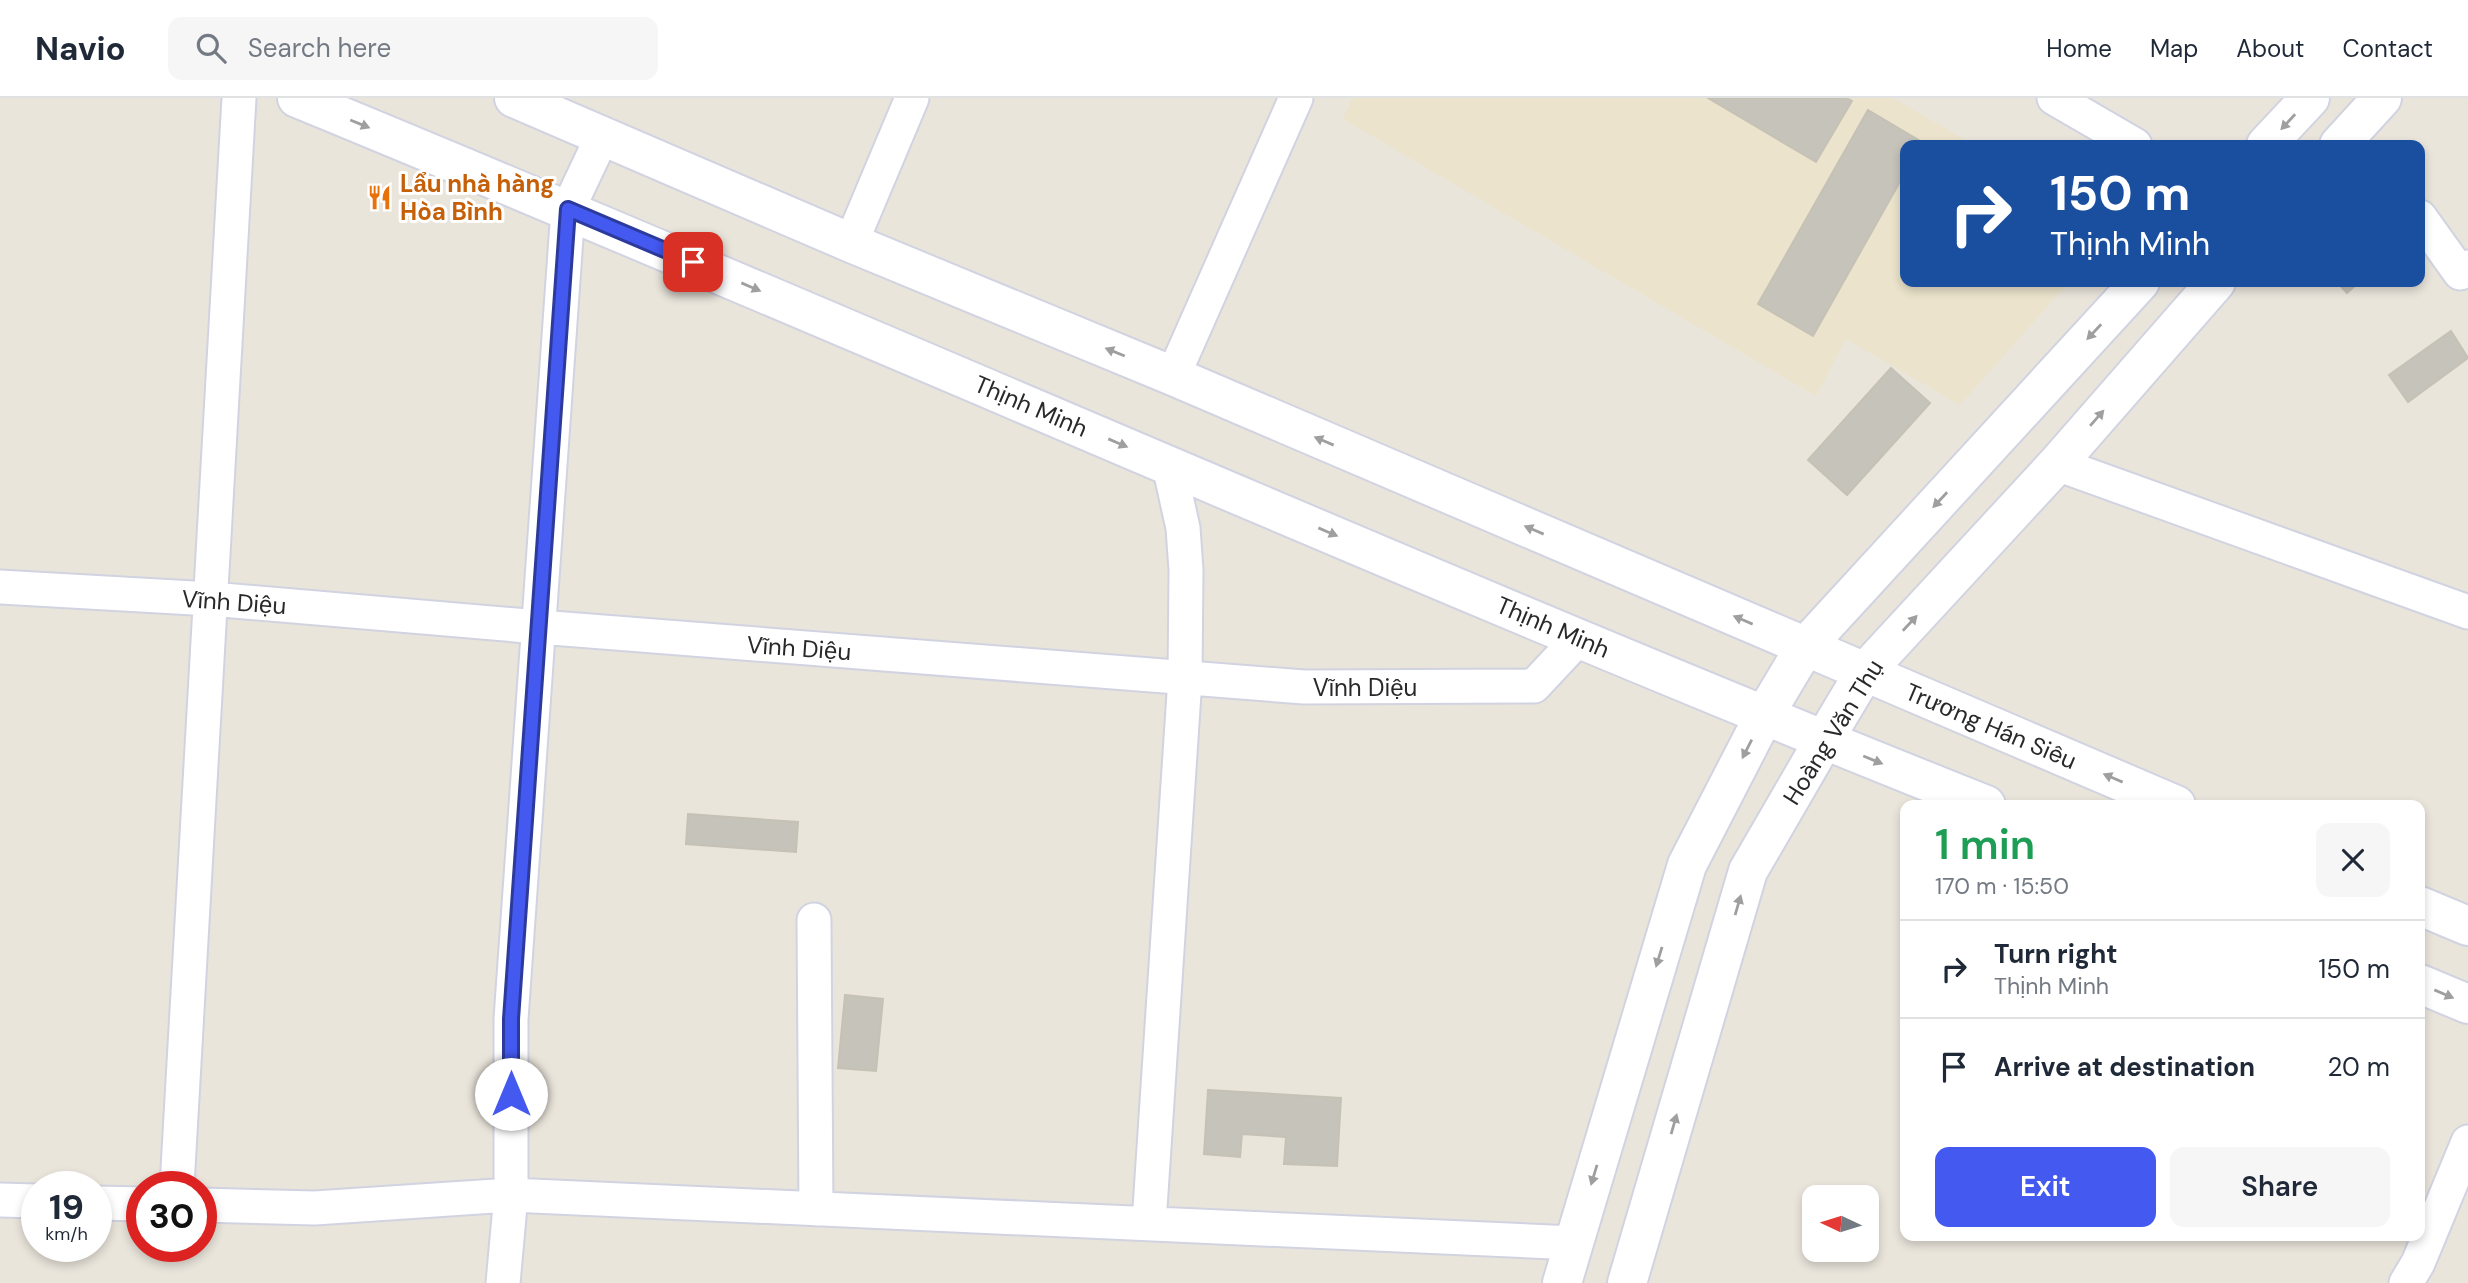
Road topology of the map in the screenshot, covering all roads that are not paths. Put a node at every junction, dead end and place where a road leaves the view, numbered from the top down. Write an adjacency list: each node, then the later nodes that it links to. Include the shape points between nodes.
1 (239, 98): 23 (street)
2 (297, 98): 13 (main road, Thịnh Minh, one-way to 13)
3 (514, 98): 9 (main road)
4 (912, 98): 15 (street)
5 (1296, 98): 19 (street)
6 (2054, 98): 11 (street)
7 (2310, 98): 12 (main road, one-way to 12)
8 (2382, 98): 10 (main road)
9 (603, 135): 13 (street); 15 (main road)
10 (2355, 139)
11 (2126, 140)
12 (2271, 140)
13 (568, 209): 21 (main road, Thịnh Minh, one-way to 21); 25 (street)
14 (2425, 223): 16 (street)
15 (851, 243): 19 (main road, one-way to 15)
16 (2465, 275)
17 (2135, 287): 27 (main road, one-way to 27)
18 (2212, 287): 20 (main road, Hoàng Văn Thụ, one-way to 18)
19 (1173, 376): 27 (main road, one-way to 19)
20 (2057, 464): 24 (street); 28 (main road, Hoàng Văn Thụ, one-way to 20)
21 (1169, 465): 26 (main road, Thịnh Minh, one-way to 26); 29 (street, via 1183,528)
22 (0, 587): 23 (street, Vĩnh Diệu)
23 (211, 599): 25 (street, Vĩnh Diệu); 40 (street)
24 (2468, 612)
25 (539, 628): 29 (street, Vĩnh Diệu); 41 (street, via 511,1019)
26 (1579, 638): 29 (street, Vĩnh Diệu, via 1534,687 1304,687); 30 (main road, Thịnh Minh)
27 (1805, 647): 28 (main road, Trương Hán Siêu); 30 (main road)
28 (1864, 673): 31 (main road, Hoàng Văn Thụ); 33 (main road, Trương Hán Siêu, one-way to 28)
29 (1185, 678): 46 (street)
30 (1765, 715): 31 (main road); 47 (main road, one-way to 47, via 1687,865)
31 (1824, 740): 32 (main road, one-way to 32); 50 (main road, Hoàng Văn Thụ, one-way to 31, via 1748,871)
32 (1974, 800)
33 (2162, 800)
34 (2425, 908): 36 (main road)
35 (814, 920): 45 (street)
36 (2468, 926)
37 (2425, 986): 38 (main road, one-way to 38)
38 (2468, 1004)
39 (2468, 1142): 51 (street)
40 (178, 1171)
41 (511, 1195): 44 (street, via 315,1208); 45 (street); 48 (street)
42 (0, 1200): 43 (street)
43 (21, 1201)
44 (217, 1205)
45 (816, 1209): 46 (street)
46 (1149, 1223): 47 (street)
47 (1574, 1242): 49 (main road)
48 (503, 1283)
49 (1562, 1283)
50 (1627, 1283)
51 (2406, 1283)

